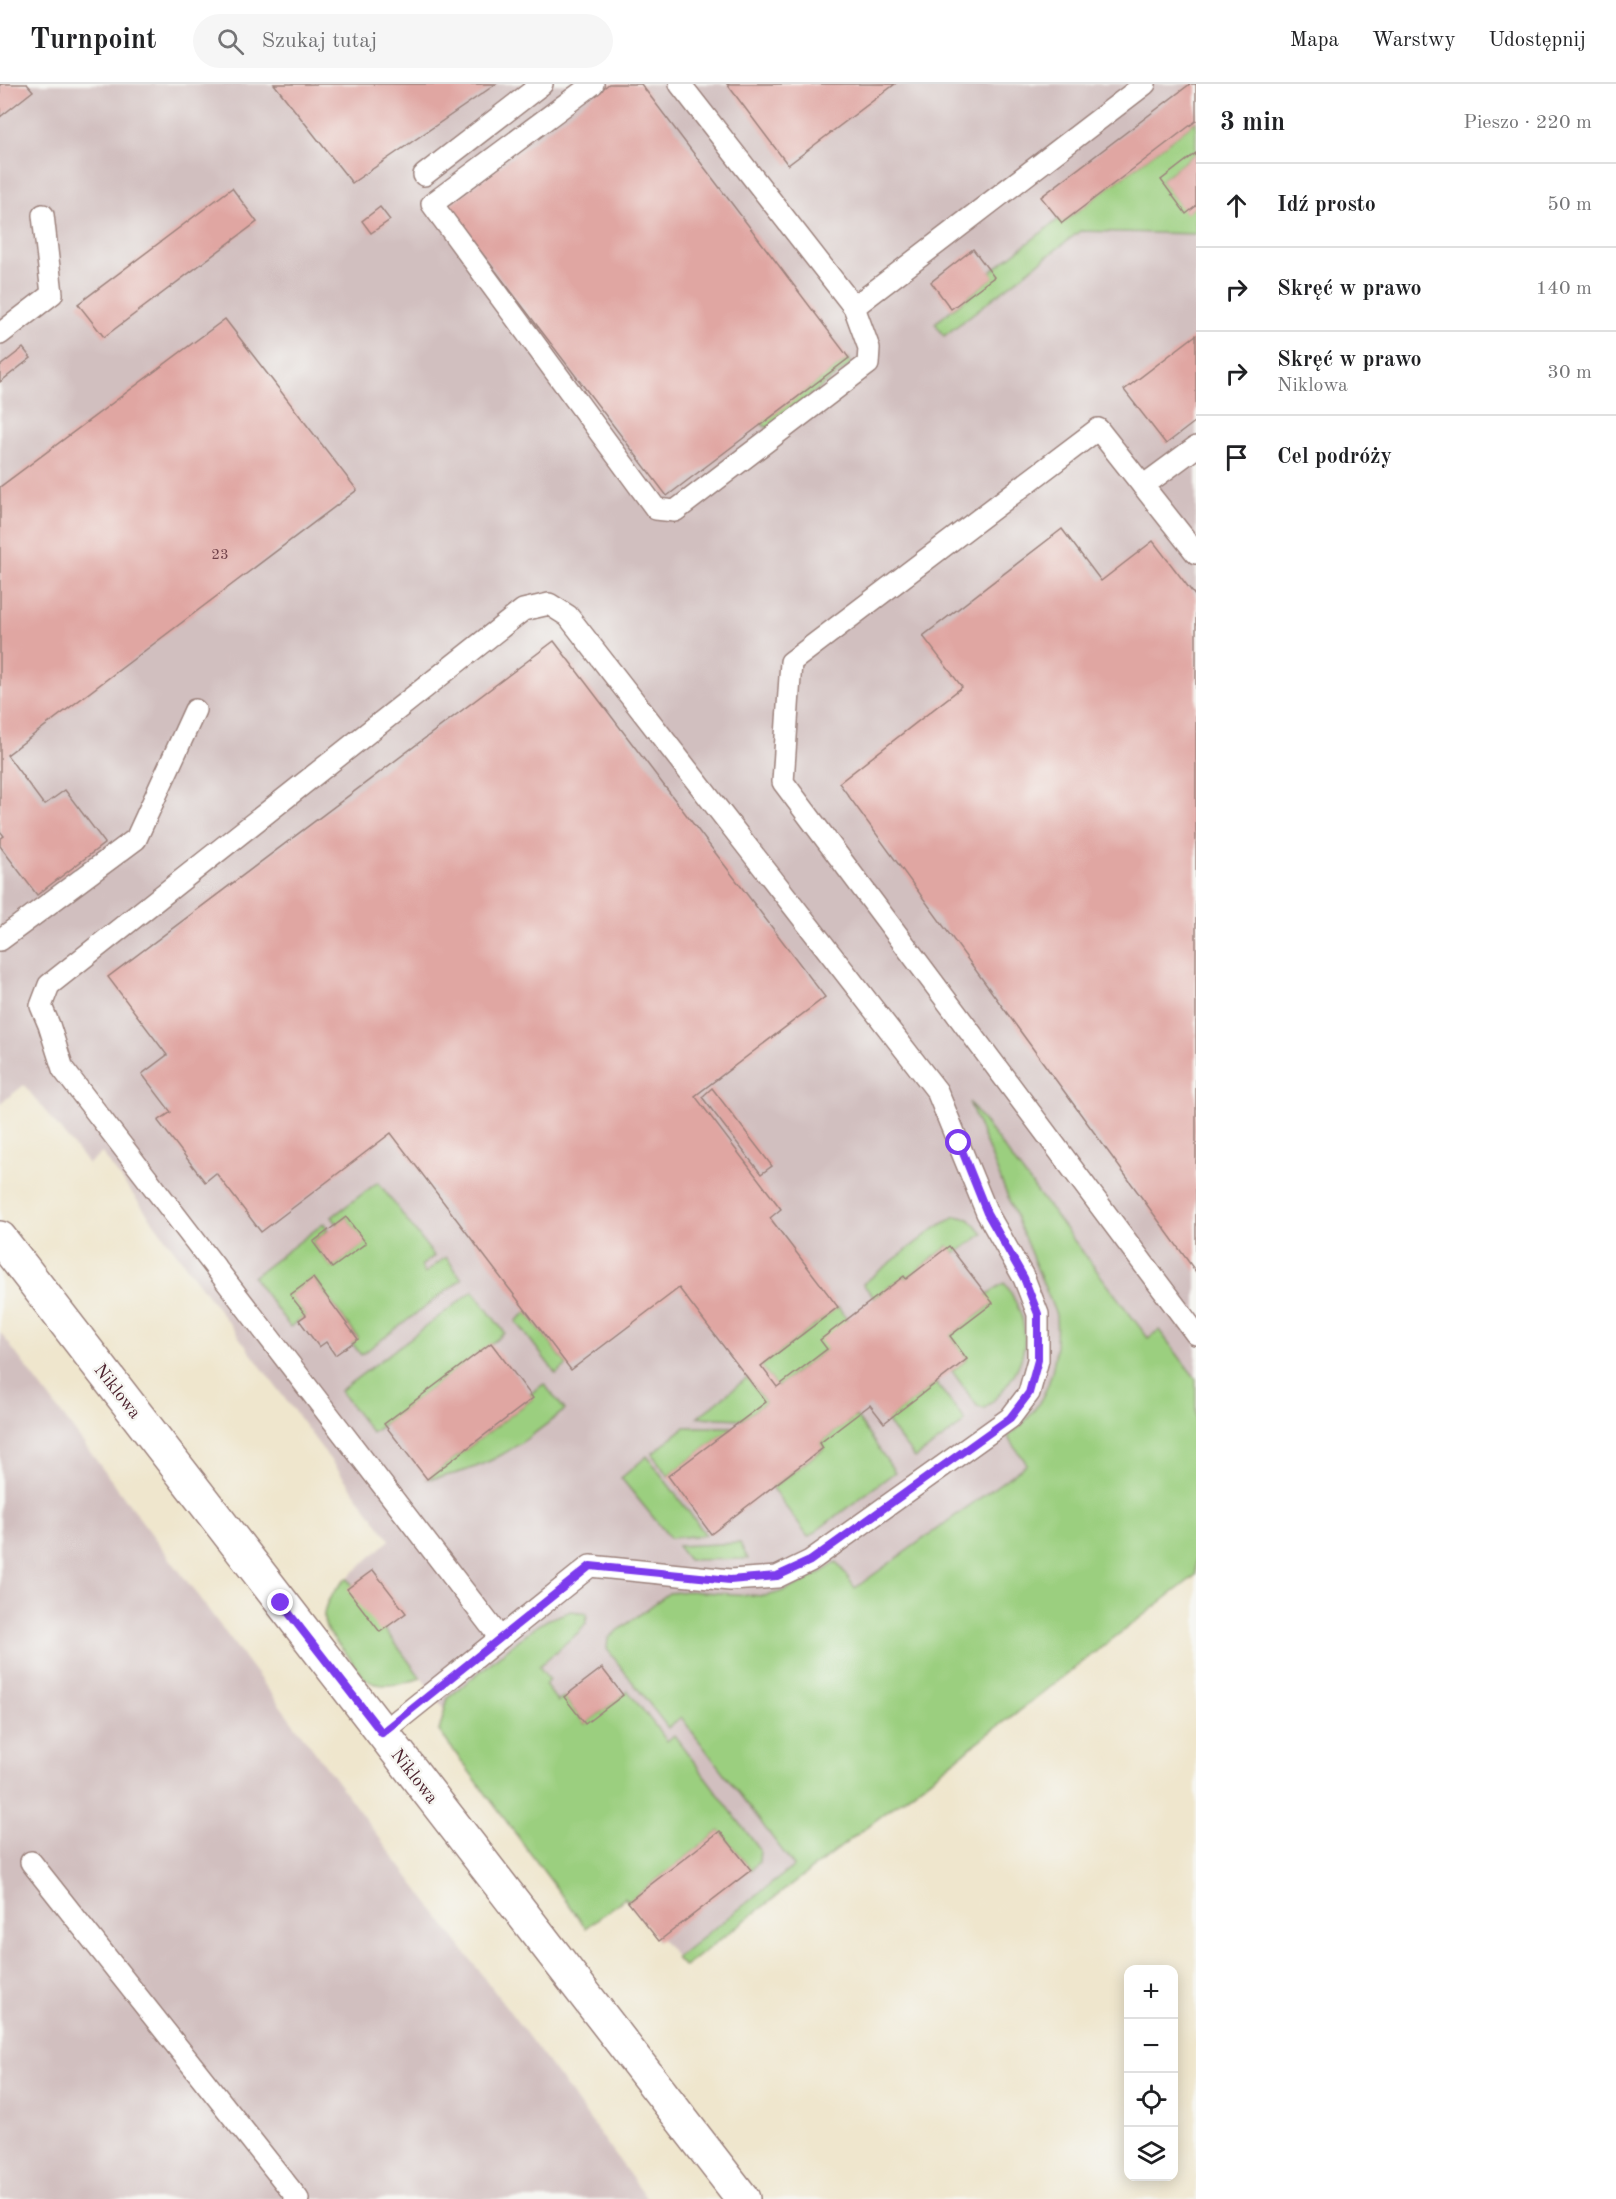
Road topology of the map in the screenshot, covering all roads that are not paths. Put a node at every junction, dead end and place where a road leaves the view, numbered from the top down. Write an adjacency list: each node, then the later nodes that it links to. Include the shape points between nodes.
1 (542, 84): 5 (lane)
2 (593, 84): 7 (lane, via 432,204 656,510 675,511 868,364 870,348)
3 (680, 84): 7 (lane)
4 (1145, 84): 7 (lane)
5 (423, 175)
6 (43, 215): 8 (lane, via 52,294)
7 (854, 307)
8 (0, 334)
9 (1196, 447): 10 (lane)
10 (1143, 486): 11 (lane); 15 (lane, via 1098,429 791,662 783,782)
11 (1196, 553)
12 (195, 710): 13 (lane, via 136,839)
13 (0, 940)
14 (0, 1238): 17 (street, Niklowa)
15 (1196, 1334)
16 (500, 1638): 16 (lane, via 590,1566 730,1580 777,1576 810,1561 1010,1418 1029,1393 1038,1360 1038,1314 1024,1278 987,1213 937,1091 568,616 549,604 523,610 49,985 41,1006 63,1069); 17 (lane)
17 (382, 1733): 20 (street, Niklowa)
18 (31, 1862): 19 (lane)
19 (298, 2199)
20 (742, 2199)

